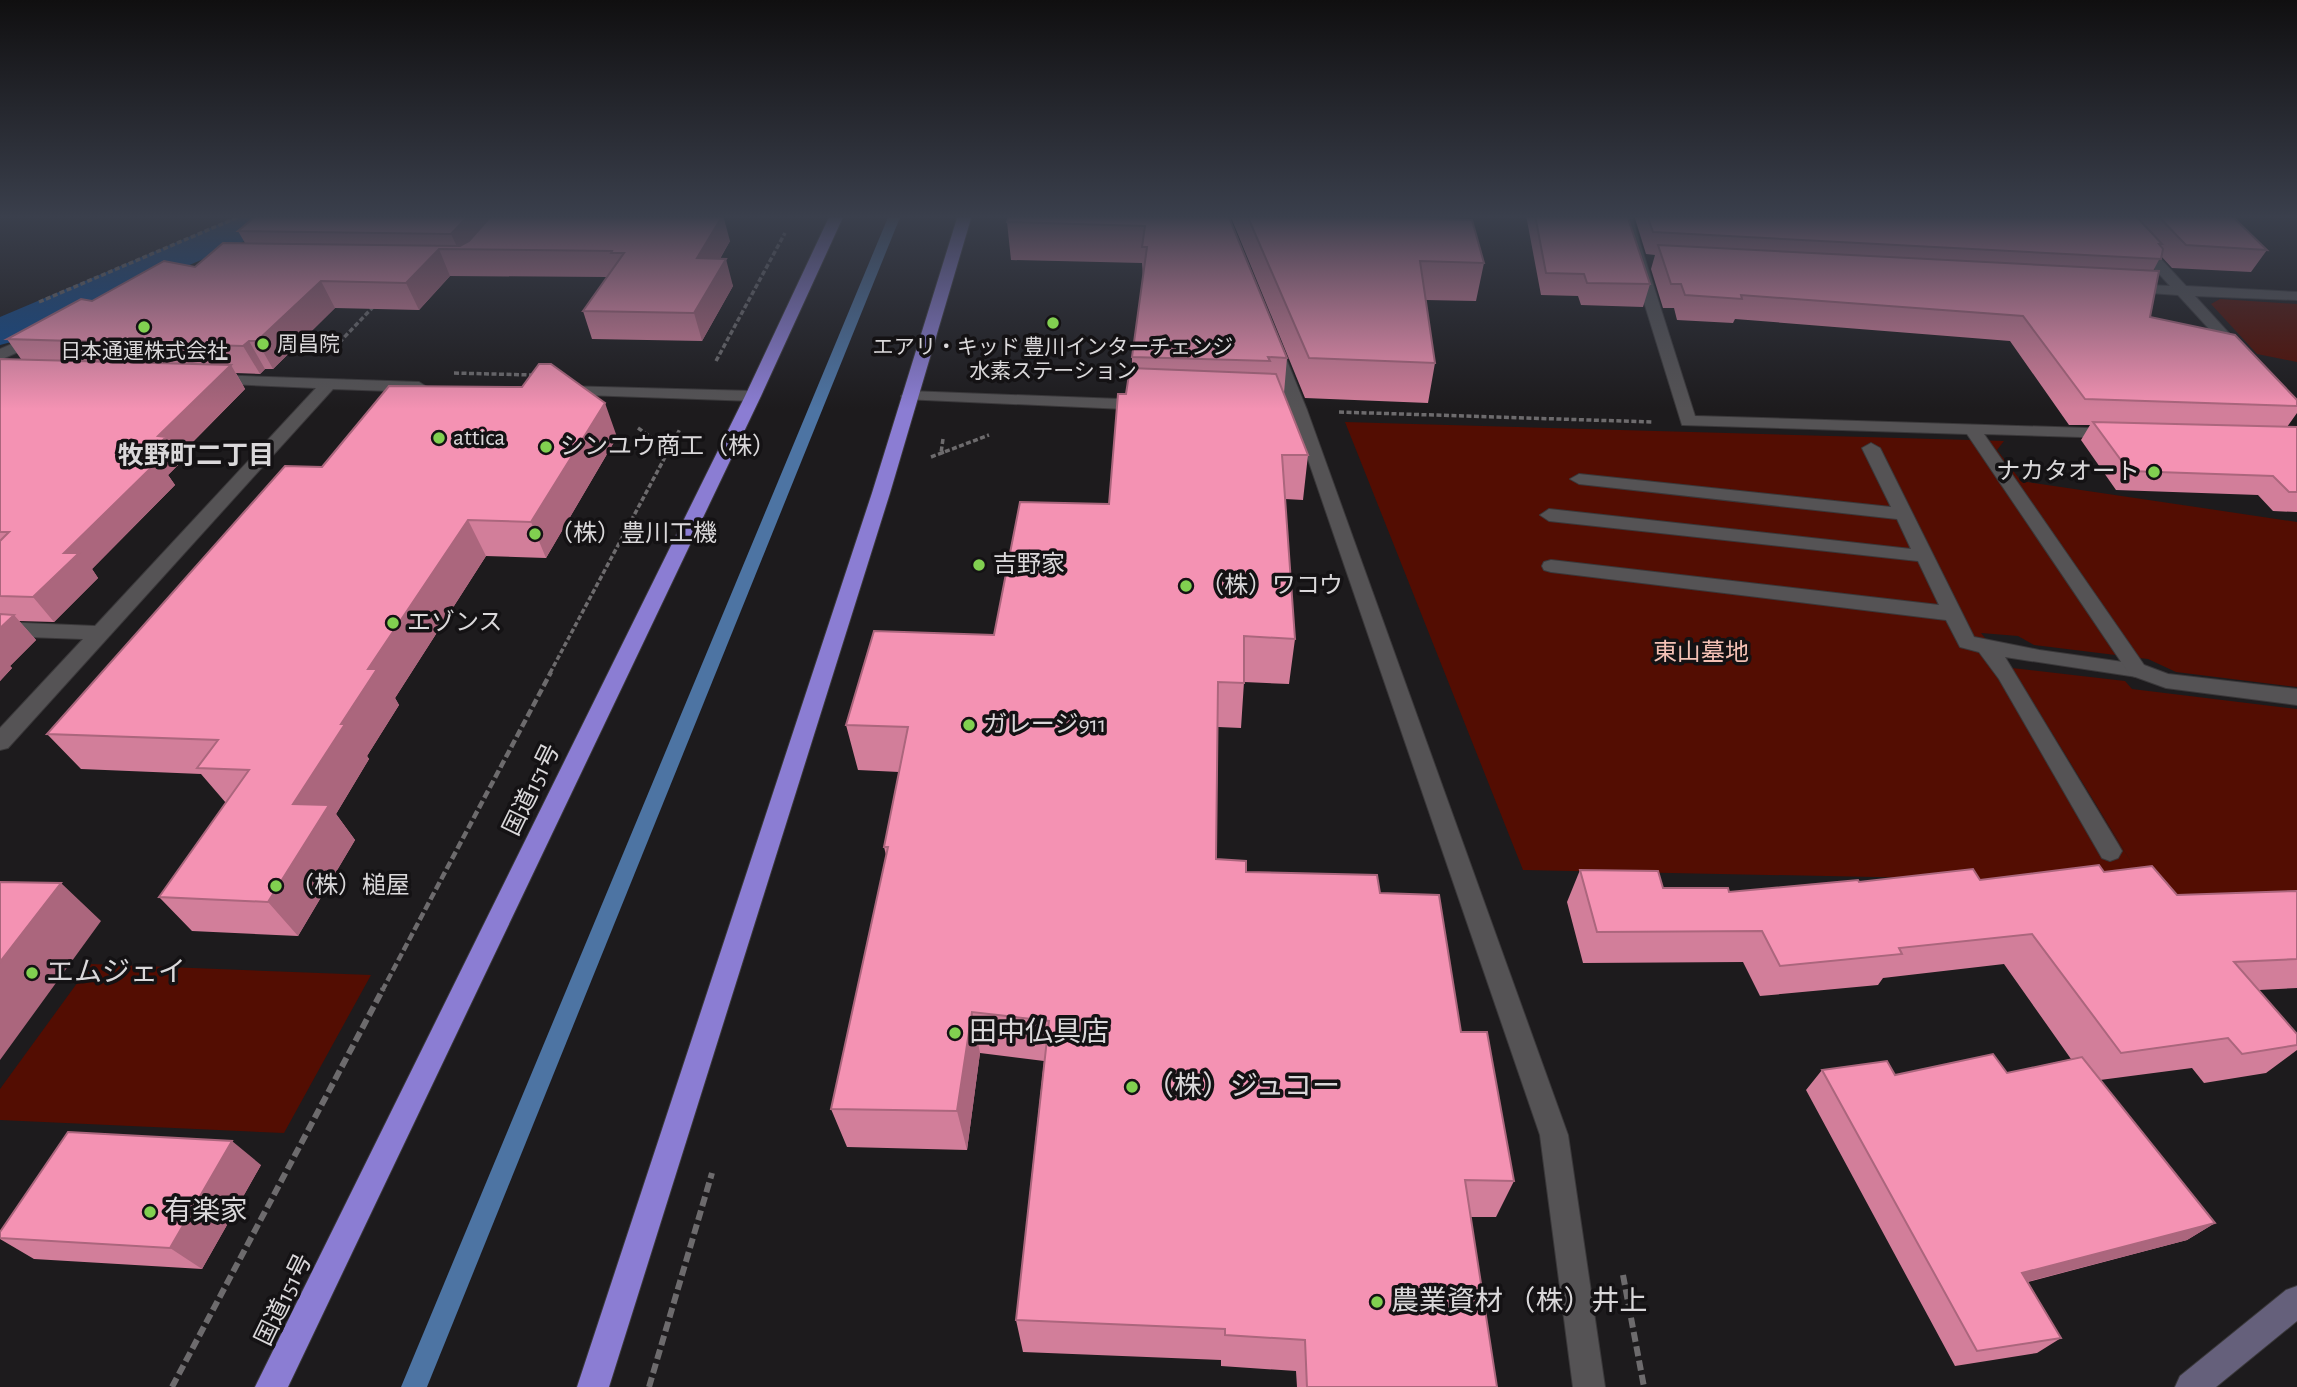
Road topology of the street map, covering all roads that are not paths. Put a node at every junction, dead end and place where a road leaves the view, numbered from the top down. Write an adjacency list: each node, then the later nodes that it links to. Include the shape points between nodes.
1 (808, 280): 16 (highway, 国道151号)
2 (945, 280): 17 (highway)
3 (1651, 280): 19 (street, via 1688,421)
4 (2171, 280): 6 (street)
5 (2112, 287): 6 (street)
6 (2181, 291): 7 (street); 11 (street)
7 (2297, 296)
8 (1266, 329): 39 (street, via 1554,1135)
9 (51, 332): 10 (street)
10 (0, 355)
11 (2250, 366)
12 (191, 380): 14 (street)
13 (541, 383): 16 (street)
14 (329, 384): 15 (street); 29 (street)
15 (435, 387)
16 (753, 396): 37 (highway, 国道151号)
17 (909, 396): 18 (street); 38 (highway)
18 (1165, 406)
19 (1971, 428): 20 (street); 31 (street)
20 (2124, 433)
21 (1871, 448): 23 (street)
22 (1579, 479): 23 (street)
23 (1904, 514): 25 (street)
24 (1549, 515): 25 (street)
25 (1924, 556): 27 (street)
26 (1551, 566): 27 (street)
27 (1955, 614): 30 (street, via 1967,642)
28 (0, 629): 29 (street)
29 (100, 633): 33 (street)
30 (1986, 646): 31 (street); 34 (street)
31 (2137, 670): 32 (street, via 2166,681)
32 (2297, 698)
33 (0, 742)
34 (2110, 851)
35 (2297, 1301): 36 (street)
36 (2208, 1382)
37 (271, 1387)
38 (593, 1387)
39 (1589, 1387)

